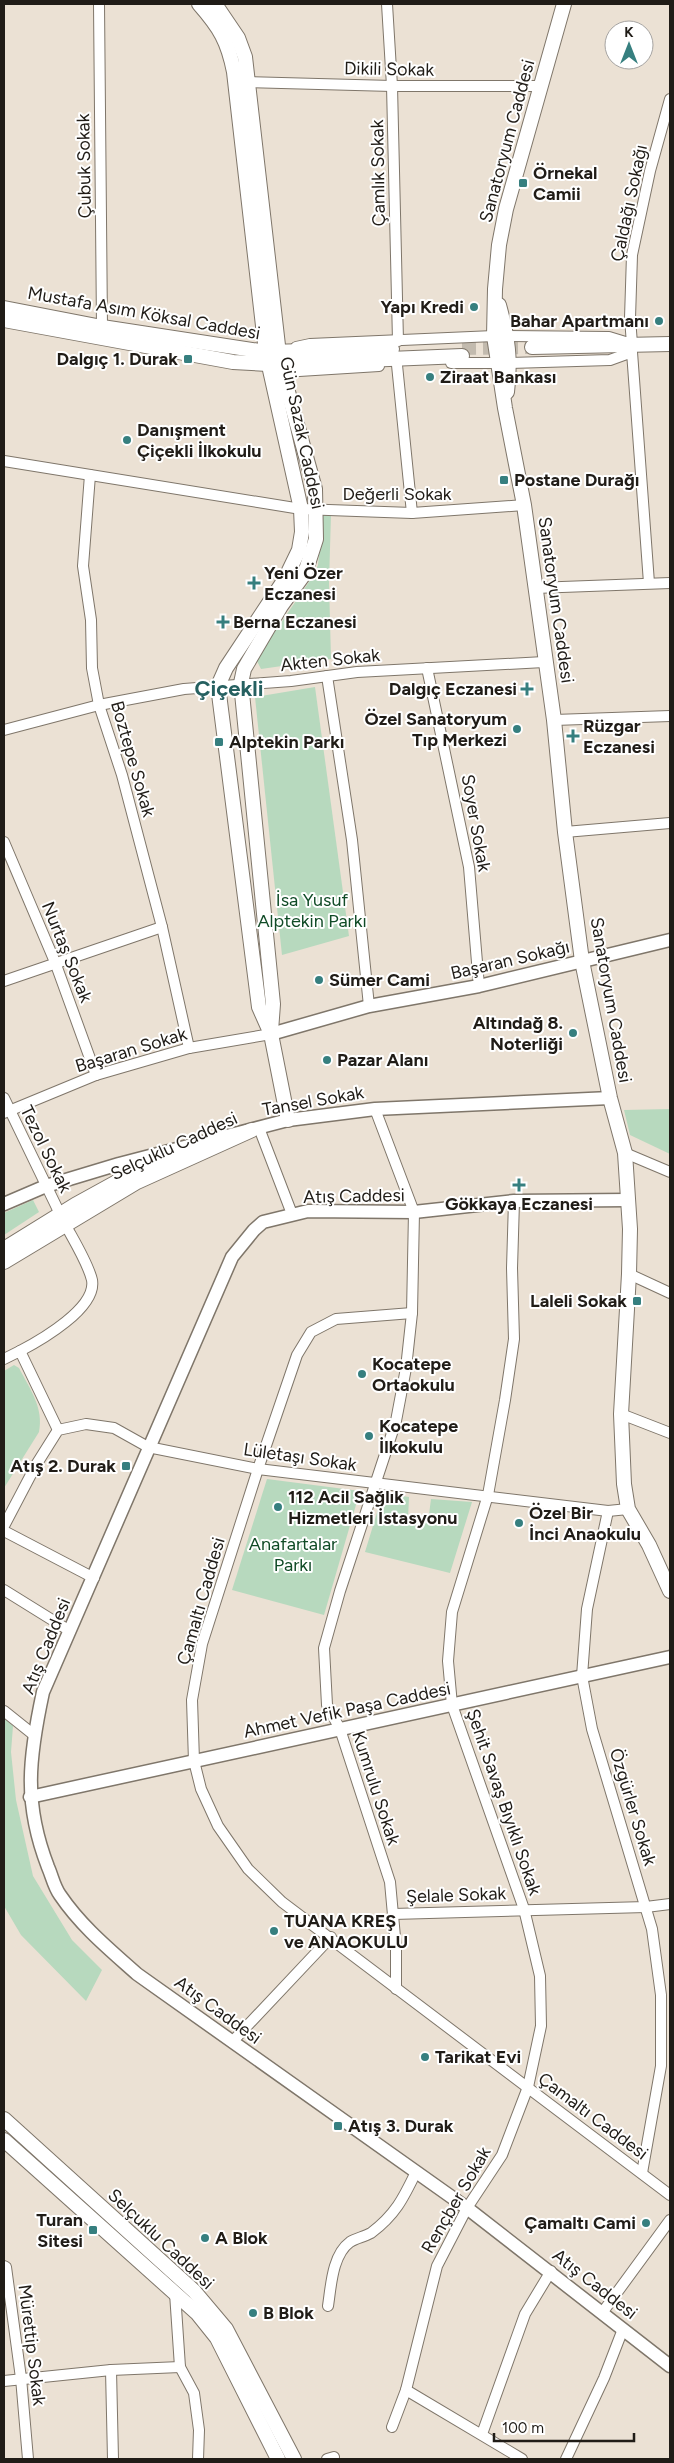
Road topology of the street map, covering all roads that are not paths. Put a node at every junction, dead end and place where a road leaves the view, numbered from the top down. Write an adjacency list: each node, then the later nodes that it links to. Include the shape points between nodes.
1 (99, 4): 12 (street, Çubuk Sokak)
2 (199, 4): 6 (main road, Gün Sazak Caddesi, via 219,26)
3 (216, 4): 6 (main road, Gün Sazak Caddesi, via 238,38 245,57)
4 (386, 4): 7 (street, Çamlık Sokak)
5 (564, 4): 8 (main road, Sanatoryum Caddesi)
6 (241, 82): 7 (street, Dikili Sokak); 20 (main road, Gün Sazak Caddesi)
7 (392, 86): 8 (street, Dikili Sokak); 14 (street, Çamlık Sokak)
8 (542, 86): 13 (main road, Sanatoryum Caddesi, via 506,209 499,245 495,289)
9 (670, 99): 16 (street, Çaldağı Sokağı, via 632,255)
10 (4, 308): 12 (main road, Mustafa Asım Köksal Caddesi)
11 (4, 320): 20 (main road, Mustafa Asım Köksal Caddesi, via 233,362)
12 (102, 328): 20 (main road, Mustafa Asım Köksal Caddesi)
13 (501, 336): 14 (street, Mustafa Asım Köksal Caddesi); 16 (street, Mustafa Asım Köksal Caddesi, via 609,337); 21 (main road, Sanatoryum Caddesi)
14 (398, 341): 20 (street, Mustafa Asım Köksal Caddesi, via 310,344)
15 (670, 344): 16 (main road, Mustafa Asım Köksal Caddesi)
16 (632, 348): 17 (main road, Mustafa Asım Köksal Caddesi); 19 (main road, Mustafa Asım Köksal Caddesi); 21 (street, Mustafa Asım Köksal Caddesi, via 610,360); 28 (street, Çaldağı Sokağı)
17 (533, 350)
18 (462, 352): 20 (main road, Mustafa Asım Köksal Caddesi)
19 (670, 352)
20 (275, 360): 22 (street, Mustafa Asım Köksal Caddesi); 26 (main road, Gün Sazak Caddesi)
21 (504, 363): 22 (street, Mustafa Asım Köksal Caddesi); 25 (main road, Sanatoryum Caddesi, via 505,408)
22 (397, 365): 27 (street)
23 (4, 461): 24 (street, Değerli Sokak)
24 (90, 475): 26 (street, Değerli Sokak); 36 (street, Boztepe Sokak, via 83,566 91,620 92,668)
25 (524, 505): 27 (street, Değerli Sokak); 30 (main road, Sanatoryum Caddesi)
26 (308, 510): 27 (street, Değerli Sokak); 34 (main road, Gün Sazak Caddesi, via 316,538 305,573 248,661); 35 (main road, Gün Sazak Caddesi, via 299,550 286,579 226,668)
27 (412, 513)
28 (649, 583): 29 (street); 30 (street)
29 (670, 583)
30 (535, 588): 31 (main road, Sanatoryum Caddesi)
31 (544, 662): 32 (street, Akten Sokak); 38 (main road, Sanatoryum Caddesi)
32 (426, 668): 33 (street, Akten Sokak); 48 (street, Soyer Sokak, via 469,867)
33 (327, 676): 34 (street, Akten Sokak); 49 (street, via 352,840)
34 (240, 684): 35 (street, Akten Sokak); 50 (main road, Gün Sazak Caddesi, via 273,1004)
35 (218, 686): 36 (street, Akten Sokak); 50 (main road, Gün Sazak Caddesi, via 259,1007)
36 (99, 705): 39 (street, Akten Sokak); 43 (street, Boztepe Sokak, via 122,775)
37 (670, 716): 38 (street)
38 (554, 720): 41 (main road, Sanatoryum Caddesi)
39 (4, 730)
40 (670, 823): 41 (street)
41 (565, 832): 45 (main road, Sanatoryum Caddesi)
42 (4, 842): 46 (street, Nurtaş Sokak)
43 (162, 927): 46 (street); 51 (street, Boztepe Sokak)
44 (670, 940): 45 (street, Başaran Sokağı)
45 (582, 961): 48 (street, Başaran Sokağı); 54 (main road, Sanatoryum Caddesi)
46 (55, 962): 47 (street); 52 (street, Nurtaş Sokak)
47 (4, 981)
48 (480, 986): 49 (street, Başaran Sokağı)
49 (369, 1006): 50 (street, Başaran Sokağı)
50 (271, 1034): 51 (street, Başaran Sokak); 57 (main road, Gün Sazak Caddesi)
51 (189, 1048): 52 (street, Başaran Sokak)
52 (96, 1075): 56 (street, Başaran Sokak)
53 (4, 1098): 56 (street, Tezol Sokak)
54 (610, 1098): 55 (street, Tansel Sokak); 59 (main road, Sanatoryum Caddesi)
55 (375, 1108): 57 (street, Tansel Sokak); 65 (street, Kumrulu Sokak)
56 (6, 1111): 61 (street, Tezol Sokak)
57 (288, 1120): 58 (street, Tansel Sokak)
58 (255, 1129): 61 (street, Tansel Sokak); 66 (street); 67 (main road, Selçuklu Caddesi, via 144,1167)
59 (624, 1153): 60 (street); 62 (main road, Sanatoryum Caddesi)
60 (670, 1172)
61 (46, 1186): 64 (street, Tansel Sokak); 67 (street, Tezol Sokak)
62 (628, 1200): 63 (street, Atış Caddesi); 70 (main road, Sanatoryum Caddesi)
63 (514, 1201): 65 (street, Atış Caddesi); 81 (street, Şehit Savaş Bıyıklı Sokak, via 514,1339)
64 (4, 1204)
65 (414, 1212): 66 (street, Atış Caddesi, via 308,1211); 72 (street, Kumrulu Sokak)
66 (292, 1214): 78 (street, Atış Caddesi, via 263,1222 232,1258)
67 (62, 1219): 68 (main road, Selçuklu Caddesi); 69 (main road, Selçuklu Caddesi); 73 (street, Tezol Sokak, via 92,1279 92,1290 71,1318)
68 (4, 1249)
69 (4, 1262)
70 (629, 1274): 71 (street); 75 (main road, Sanatoryum Caddesi)
71 (670, 1293)
72 (412, 1313): 79 (street, Çamaltı Caddesi, via 336,1319 311,1332 297,1355); 80 (street, Kumrulu Sokak, via 396,1421)
73 (20, 1351): 74 (street, Tezol Sokak); 76 (street)
74 (4, 1359)
75 (622, 1414): 77 (street); 82 (main road, Sanatoryum Caddesi)
76 (58, 1430): 78 (street, Lületaşı Sokak, via 86,1424 114,1428); 84 (street, via 36,1464)
77 (670, 1433)
78 (148, 1447): 79 (street, Lületaşı Sokak); 86 (street, Atış Caddesi)
79 (258, 1469): 80 (street, Lületaşı Sokak); 96 (street, Çamaltı Caddesi, via 202,1644 192,1700)
80 (377, 1484): 81 (street, Lületaşı Sokak); 94 (street, Kumrulu Sokak, via 324,1648 327,1705)
81 (488, 1495): 83 (street, Lületaşı Sokak); 92 (street, Şehit Savaş Bıyıklı Sokak, via 452,1612 448,1660)
82 (628, 1509): 83 (street, Lületaşı Sokak); 88 (main road, Sanatoryum Caddesi)
83 (608, 1511): 91 (street, Özgürler Sokak, via 587,1609)
84 (4, 1526)
85 (4, 1531): 86 (street)
86 (94, 1578): 89 (street, Atış Caddesi)
87 (4, 1590): 89 (street)
88 (670, 1591)
89 (70, 1631): 95 (street, Atış Caddesi, via 43,1692)
90 (670, 1657): 91 (street, Ahmet Vefik Paşa Caddesi)
91 (582, 1676): 92 (street, Ahmet Vefik Paşa Caddesi); 99 (street, Özgürler Sokak, via 592,1729)
92 (452, 1705): 94 (street, Ahmet Vefik Paşa Caddesi); 100 (street, Şehit Savaş Bıyıklı Sokak)
93 (4, 1711): 95 (street)
94 (340, 1729): 96 (street, Ahmet Vefik Paşa Caddesi); 101 (street, Kumrulu Sokak, via 390,1882)
95 (34, 1735): 97 (street, Atış Caddesi)
96 (194, 1761): 97 (street, Ahmet Vefik Paşa Caddesi); 102 (street, Çamaltı Caddesi, via 201,1789 218,1826 248,1869 282,1902)
97 (30, 1797): 104 (street, Atış Caddesi, via 41,1847 59,1893 90,1933 137,1974)
98 (670, 1904): 99 (street, Şelale Sokak)
99 (646, 1907): 100 (street, Şelale Sokak); 105 (street, Özgürler Sokak, via 661,1995)
100 (524, 1909): 101 (street, Şelale Sokak); 106 (street, Şehit Savaş Bıyıklı Sokak, via 540,1976 541,2026)
101 (393, 1914): 103 (street, Kumrulu Sokak)
102 (331, 1937): 103 (street, Çamaltı Caddesi); 104 (street)
103 (396, 1989): 106 (street, Çamaltı Caddesi)
104 (232, 2042): 109 (street, Atış Caddesi)
105 (666, 2065): 110 (street, Özgürler Sokak)
106 (528, 2088): 110 (street, Çamaltı Caddesi); 112 (street, Rençber Sokak, via 502,2155)
107 (4, 2119): 132 (main road, Selçuklu Caddesi, via 194,2291 226,2329)
108 (4, 2140): 116 (main road, Selçuklu Caddesi)
109 (416, 2172): 112 (street, Atış Caddesi); 117 (street, via 392,2217 369,2234 349,2242 336,2262)
110 (642, 2173): 111 (street, Çamaltı Caddesi)
111 (670, 2196)
112 (467, 2208): 115 (street, Atış Caddesi); 125 (street, Rençber Sokak, via 437,2266)
113 (670, 2220): 118 (street)
114 (4, 2266): 123 (street, Mürettip Sokak)
115 (551, 2271): 118 (street, Atış Caddesi); 127 (street, via 525,2314)
116 (175, 2292): 121 (street); 131 (main road, Selçuklu Caddesi, via 217,2338)
117 (328, 2306)
118 (602, 2313): 119 (street, Atış Caddesi)
119 (623, 2329): 120 (street, Atış Caddesi); 134 (street)
120 (670, 2366)
121 (180, 2367): 122 (street); 130 (street, via 194,2393 199,2430)
122 (111, 2370): 123 (street); 129 (street)
123 (21, 2378): 124 (street); 128 (street, Mürettip Sokak)
124 (4, 2381)
125 (406, 2390): 126 (street, Rençber Sokak); 127 (street)
126 (392, 2428)
127 (482, 2434): 133 (street)
128 (28, 2459)
129 (113, 2459)
130 (198, 2459)
131 (278, 2459)
132 (294, 2459)
133 (522, 2459)
134 (566, 2459)

